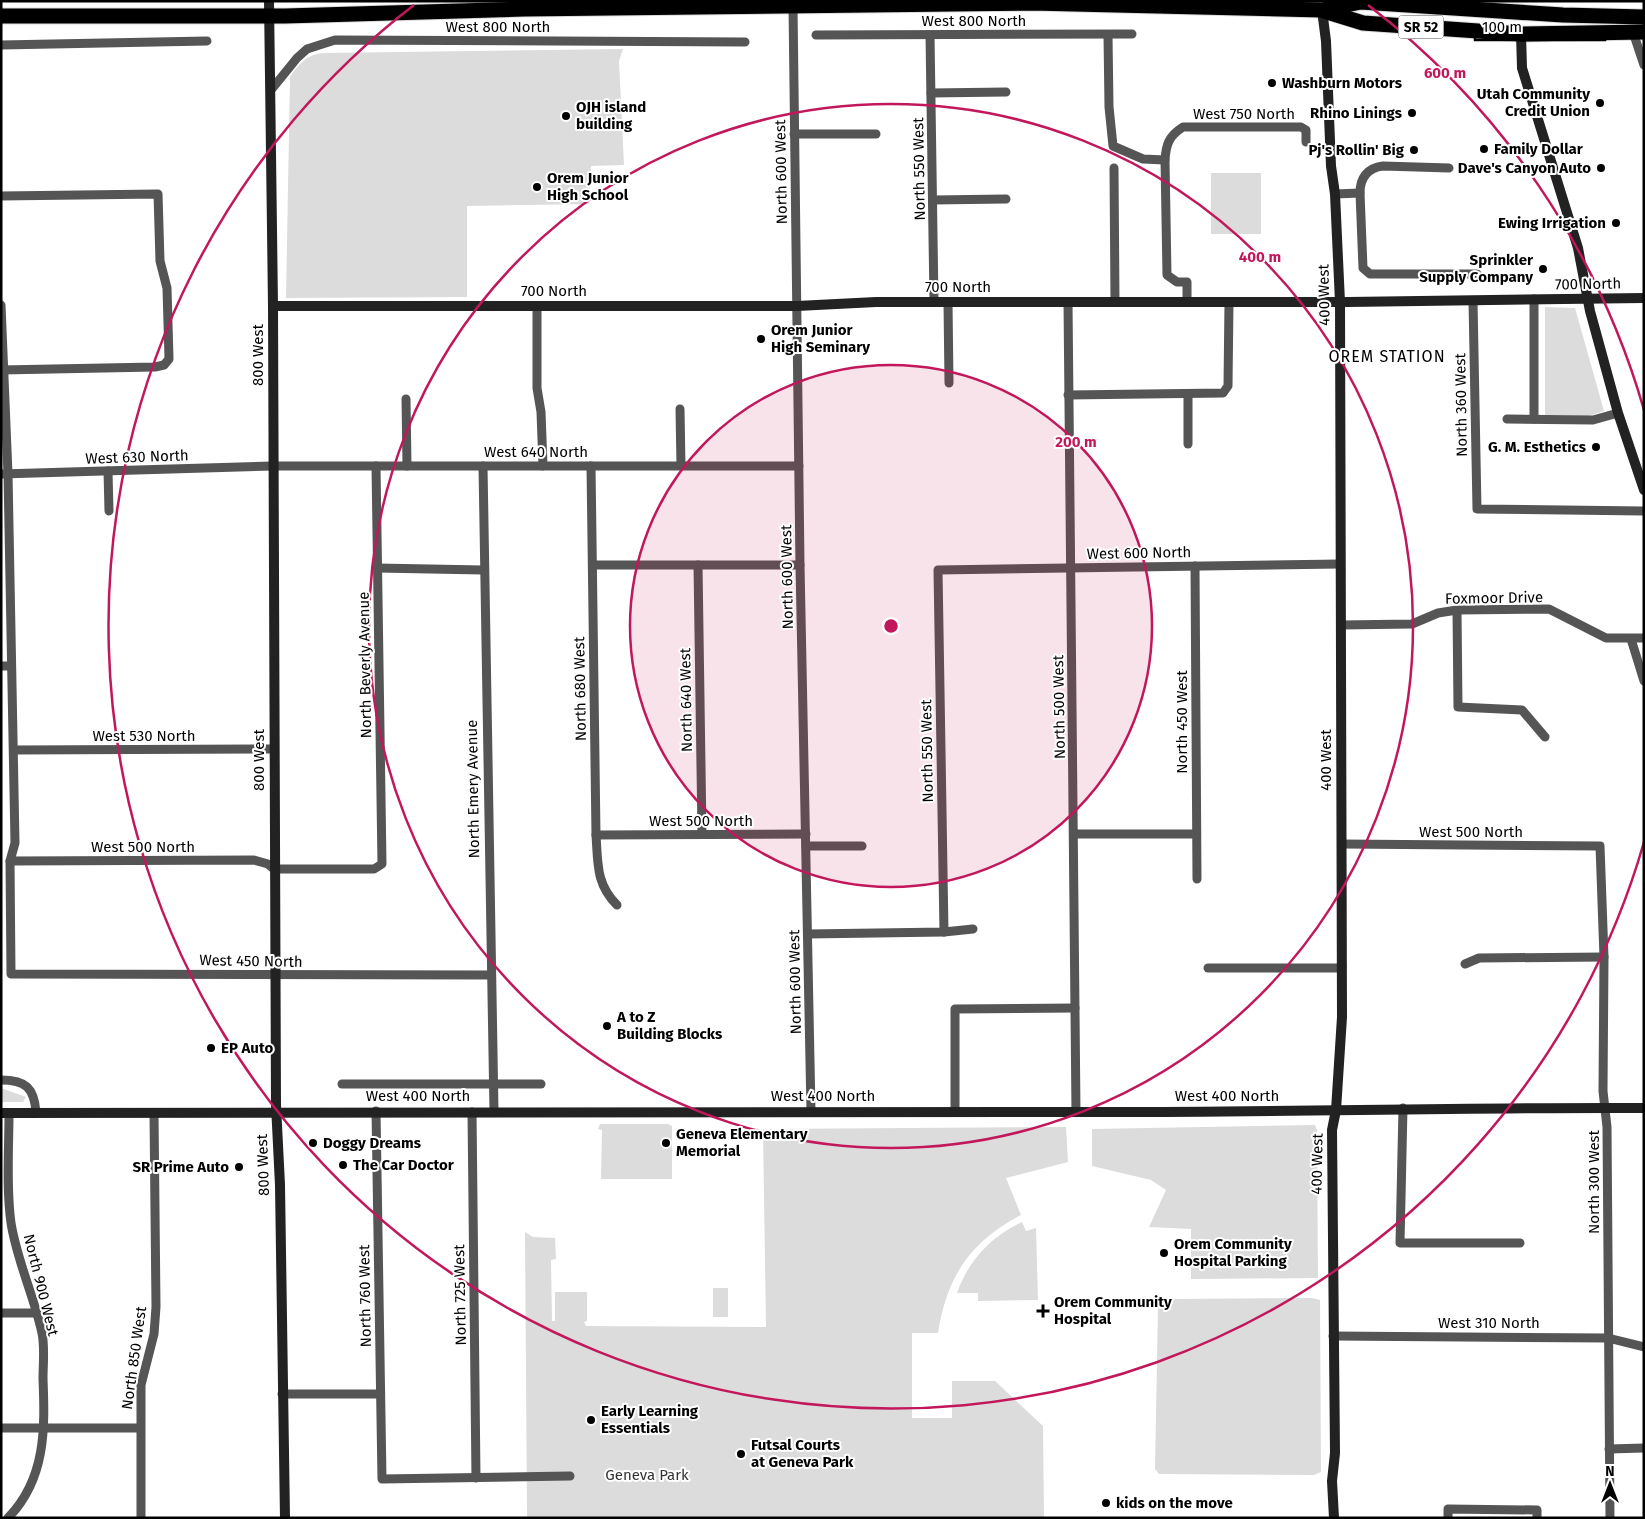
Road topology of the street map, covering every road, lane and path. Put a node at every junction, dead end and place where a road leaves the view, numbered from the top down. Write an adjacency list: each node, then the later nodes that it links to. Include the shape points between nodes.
1 (793, 6): 2 (highway, SR 52, via 1097,3 1235,10); 3 (highway, SR 52); 19 (street, North 600 West)
2 (1322, 6): 5 (highway, SR 52, via 1361,2); 8 (highway, SR 52, via 1363,23); 26 (street, 400 West)
3 (269, 8): 4 (highway, SR 52); 16 (street, 800 West)
4 (1, 16)
5 (1644, 17)
6 (1638, 32): 8 (highway, SR 52); 15 (street)
7 (1132, 34): 11 (street, West 800 North)
8 (1521, 34): 33 (street, via 1522,68 1578,248)
9 (816, 35): 10 (street, West 800 North)
10 (930, 35): 11 (street, West 800 North); 18 (street, North 550 West)
11 (1108, 35): 22 (street, via 1109,107 1114,146 1143,159)
12 (207, 41): 14 (street)
13 (745, 42): 16 (street, West 800 North, via 335,40 304,51)
14 (1, 45)
15 (1644, 65)
16 (271, 90): 43 (street, 800 West)
17 (1006, 92): 18 (street)
18 (931, 93): 29 (street, North 550 West)
19 (794, 134): 20 (street); 45 (street, North 600 West)
20 (876, 134)
21 (1306, 142): 22 (street, West 750 North, via 1306,130 1301,127 1183,127 1167,142)
22 (1165, 160): 39 (street, via 1167,275 1177,282 1187,282)
23 (1114, 168): 38 (street)
24 (1449, 168): 25 (street, via 1376,167 1364,175)
25 (1360, 193): 26 (street); 30 (street, via 1361,262 1366,272)
26 (1335, 194): 41 (street, 400 West)
27 (1, 196): 46 (street, via 158,194 160,261 167,288 169,359 155,367)
28 (1006, 199): 29 (street)
29 (933, 200): 35 (street, North 550 West)
30 (1476, 274)
31 (1644, 298): 33 (street, 700 North)
32 (1534, 299): 33 (street, 700 North); 34 (street, 700 North); 54 (street)
33 (1587, 299): 52 (street)
34 (1473, 301): 41 (street, 700 North); 68 (street, North 360 West, via 1477,509)
35 (934, 302): 36 (street, 700 North); 45 (street, 700 North)
36 (948, 302): 37 (street, 700 North); 47 (street)
37 (1068, 302): 38 (street, 700 North); 48 (street, North 500 West)
38 (1115, 302): 39 (street, 700 North)
39 (1187, 302): 40 (street, 700 North)
40 (1229, 302): 41 (street, 700 North); 49 (street, via 1228,386 1218,394)
41 (1340, 302): 69 (street, 400 West)
42 (1, 305): 46 (street)
43 (273, 306): 44 (street, 700 North); 56 (street, 800 West)
44 (537, 306): 45 (street, 700 North); 60 (street)
45 (797, 306): 63 (street, North 600 West)
46 (3, 370): 65 (street)
47 (949, 383)
48 (1068, 395): 49 (street); 75 (street, North 500 West)
49 (1188, 395): 55 (street)
50 (406, 399): 58 (street)
51 (680, 409): 62 (street)
52 (1618, 413): 54 (street, via 1593,420); 66 (street)
53 (1507, 419): 54 (street)
54 (1534, 420)
55 (1188, 444)
56 (273, 466): 57 (street, West 640 North); 64 (street, West 630 North); 86 (street, 800 West)
57 (376, 466): 58 (street, West 640 North); 74 (street, North Beverly Avenue)
58 (407, 466): 59 (street, West 640 North)
59 (483, 466): 60 (street, West 640 North); 76 (street, North Emery Avenue)
60 (543, 466): 61 (street, West 640 North)
61 (591, 466): 62 (street, West 640 North); 70 (street, North 680 West)
62 (680, 466): 63 (street, West 640 North)
63 (799, 466): 72 (street, North 600 West)
64 (108, 471): 65 (street, West 630 North); 67 (street)
65 (5, 474): 83 (street)
66 (1644, 490)
67 (109, 511)
68 (1644, 511)
69 (1340, 564): 73 (street, West 600 North); 79 (street, 400 West)
70 (592, 565): 71 (street); 92 (street, North 680 West)
71 (698, 565): 72 (street); 88 (street, North 640 West)
72 (800, 565): 89 (street, North 600 West)
73 (1195, 566): 75 (street, West 600 North); 91 (street, North 450 West)
74 (377, 568): 76 (street); 98 (street, North Beverly Avenue, via 382,864 374,869)
75 (1070, 568): 77 (street, West 600 North); 90 (street, North 500 West)
76 (483, 570): 108 (street, North Emery Avenue)
77 (938, 570): 102 (street, North 550 West)
78 (1457, 610): 79 (street, Foxmoor Drive, via 1438,613 1412,624); 81 (street, Foxmoor Drive, via 1549,609 1606,638); 85 (street, via 1458,707 1522,710)
79 (1341, 625): 93 (street, 400 West)
80 (1644, 638): 81 (street, Foxmoor Drive)
81 (1631, 639): 84 (street)
82 (1, 666): 83 (street)
83 (11, 666): 87 (street)
84 (1644, 681)
85 (1546, 737)
86 (274, 748): 87 (street, West 530 North); 98 (street, 800 West)
87 (14, 750): 97 (street, via 15,843)
88 (702, 834): 89 (street, West 500 North); 92 (street, West 500 North)
89 (806, 834): 94 (street, North 600 West)
90 (1074, 834): 91 (street); 110 (street, North 500 West)
91 (1196, 834): 99 (street, North 450 West)
92 (596, 835): 100 (street, North 680 West, via 600,881 604,891)
93 (1342, 844): 96 (street, West 500 North); 107 (street, 400 West)
94 (806, 846): 95 (street); 103 (street, North 600 West)
95 (862, 846)
96 (1600, 846): 104 (street, North 300 West)
97 (10, 862): 98 (street, West 500 North, via 254,860); 109 (street, West 450 North, via 11,974)
98 (274, 869): 109 (street, 800 West)
99 (1197, 879)
100 (617, 905)
101 (973, 929): 102 (street)
102 (944, 932): 103 (street)
103 (808, 934): 121 (street, North 600 West)
104 (1604, 957): 105 (street, via 1479,958); 116 (street, North 300 West, via 1603,1091)
105 (1465, 964)
106 (1208, 968): 107 (street)
107 (1342, 968): 118 (street, 400 West)
108 (490, 975): 109 (street, West 450 North); 112 (street, North Emery Avenue)
109 (276, 976): 124 (street, 800 West)
110 (1075, 1008): 122 (street, via 954,1009); 126 (street, North 500 West)
111 (1, 1080): 123 (street, via 30,1088 35,1096)
112 (493, 1083): 113 (street); 114 (street); 120 (street, North Emery Avenue)
113 (342, 1084)
114 (541, 1084)
115 (1403, 1108): 116 (street, West 400 North); 118 (street, West 400 North); 130 (street, via 1400,1243)
116 (1607, 1108): 117 (street, West 400 North); 134 (street, North 300 West)
117 (1644, 1108)
118 (1336, 1110): 126 (street, West 400 North); 133 (street, 400 West, via 1332,1130)
119 (376, 1111): 124 (street, West 400 North); 125 (street, West 400 North); 137 (street, North 760 West)
120 (494, 1111): 121 (street, West 400 North); 125 (street, West 400 North)
121 (811, 1111): 122 (street, West 400 North)
122 (954, 1111): 126 (street, West 400 North)
123 (36, 1112): 127 (street, West 400 North); 128 (street, West 400 North)
124 (276, 1112): 128 (street, West 400 North); 136 (street, 800 West)
125 (472, 1112): 144 (street, North 725 West)
126 (1076, 1112)
127 (5, 1113): 129 (street, North 900 West)
128 (154, 1113): 140 (street, North 850 West, via 156,1307 154,1334 141,1384)
129 (5, 1199): 132 (street, North 900 West, via 16,1249)
130 (1520, 1243)
131 (1, 1313): 132 (street)
132 (36, 1313): 139 (street, North 900 West, via 42,1335)
133 (1333, 1336): 134 (street, West 310 North); 150 (street, 400 West)
134 (1608, 1338): 135 (street, West 310 North); 142 (street, North 300 West)
135 (1644, 1347)
136 (282, 1394): 137 (street); 149 (street, 800 West)
137 (380, 1394): 144 (street, North 760 West, via 382,1479)
138 (1, 1428): 139 (street)
139 (45, 1428): 140 (street); 147 (street, North 900 West, via 34,1478)
140 (140, 1428): 148 (street, North 850 West)
141 (1644, 1448): 142 (street)
142 (1609, 1449): 151 (street, North 300 West)
143 (570, 1476): 144 (street)
144 (476, 1478)
145 (1448, 1513): 146 (street)
146 (1537, 1514)
147 (9, 1517)
148 (141, 1518)
149 (285, 1518)
150 (1334, 1518)
151 (1610, 1518)

